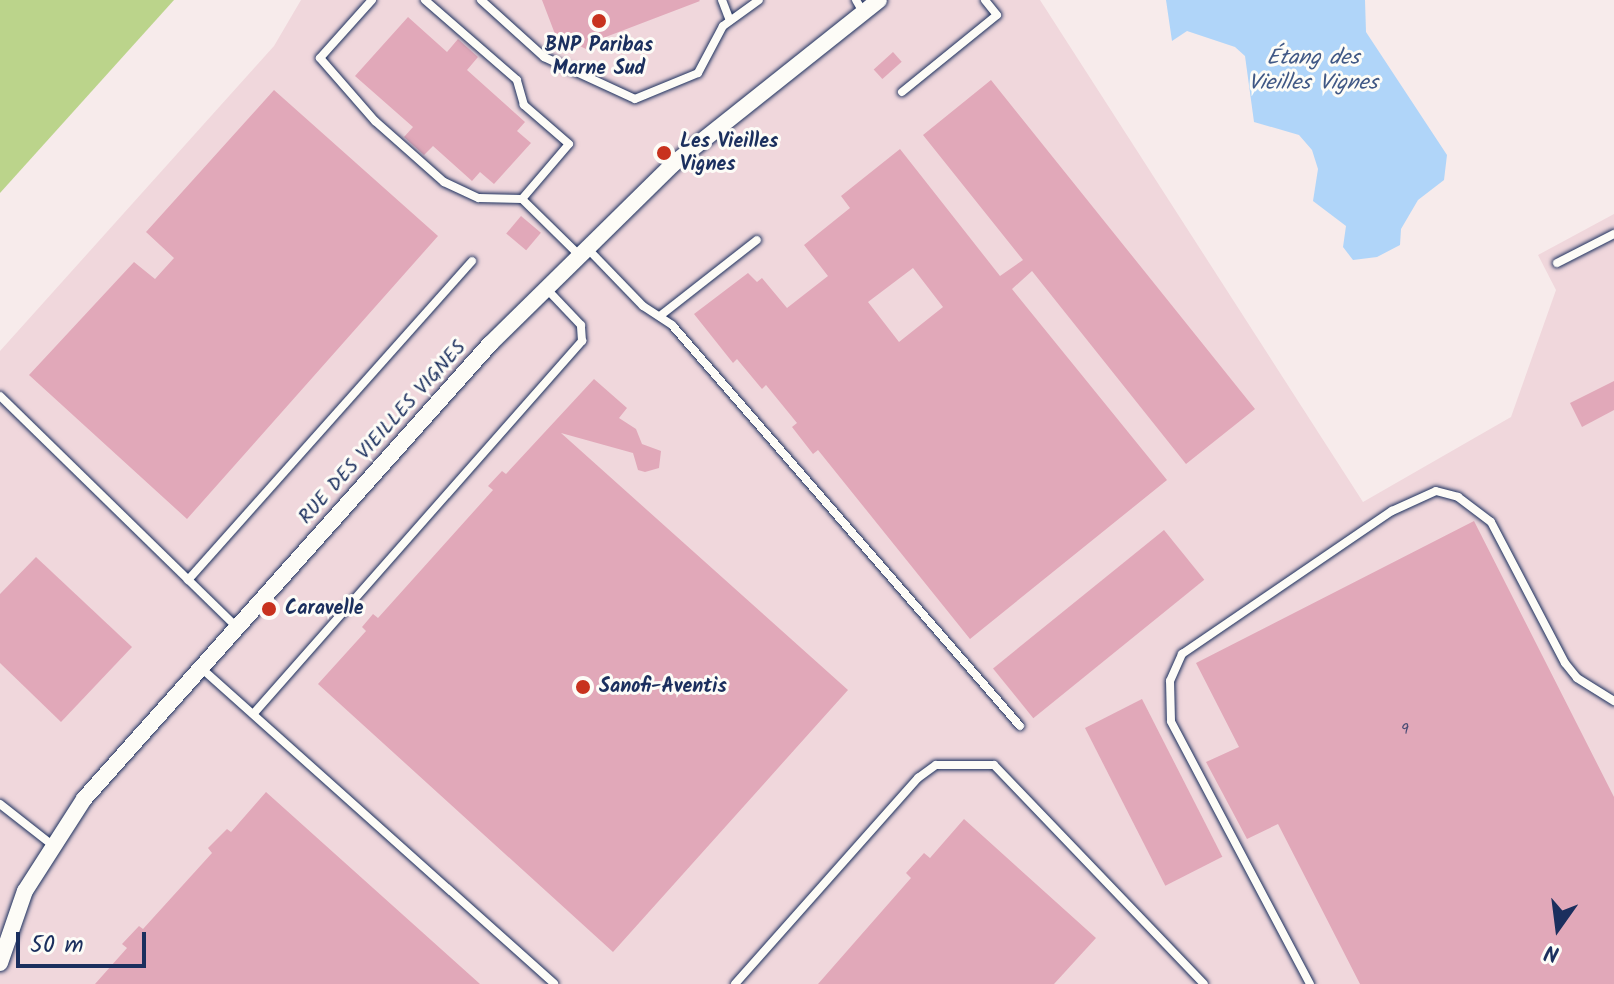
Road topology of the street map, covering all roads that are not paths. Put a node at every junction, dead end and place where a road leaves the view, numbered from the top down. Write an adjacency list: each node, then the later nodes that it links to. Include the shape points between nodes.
1 (372, 0): 11 (lane, via 320,58 375,121 444,182 479,198)
2 (425, 0): 11 (lane, via 517,80 524,105 569,144)
3 (481, 0): 9 (lane, via 544,57 635,99 698,73)
4 (722, 0): 9 (lane)
5 (759, 0): 9 (lane)
6 (879, 0): 8 (street, RUE DES VIEILLES VIGNES)
7 (985, 0): 10 (lane, via 997,15)
8 (860, 6): 14 (street, RUE DES VIEILLES VIGNES)
9 (730, 21)
10 (902, 92)
11 (522, 199): 14 (lane)
12 (1614, 234): 16 (lane)
13 (757, 240): 18 (lane)
14 (582, 250): 17 (street, RUE DES VIEILLES VIGNES); 18 (lane)
15 (472, 261): 20 (lane)
16 (1557, 263)
17 (544, 287): 21 (street, RUE DES VIEILLES VIGNES); 24 (lane, via 581,325 582,341)
18 (660, 316): 25 (lane)
19 (0, 396): 20 (lane)
20 (188, 580): 21 (lane)
21 (236, 626): 22 (street, RUE DES VIEILLES VIGNES)
22 (199, 667): 24 (lane); 27 (street, RUE DES VIEILLES VIGNES, via 105,773)
23 (1614, 701): 32 (lane, via 1577,678 1565,663 1491,522 1458,497 1436,491 1392,511 1182,654 1170,681 1171,721)
24 (255, 712): 29 (lane)
25 (1020, 726)
26 (0, 804): 27 (lane)
27 (51, 844): 28 (street, RUE DES VIEILLES VIGNES, via 25,891)
28 (0, 963)
29 (554, 984)
30 (735, 984): 31 (lane, via 918,778 936,765 994,765)
31 (1204, 984)
32 (1310, 984)

